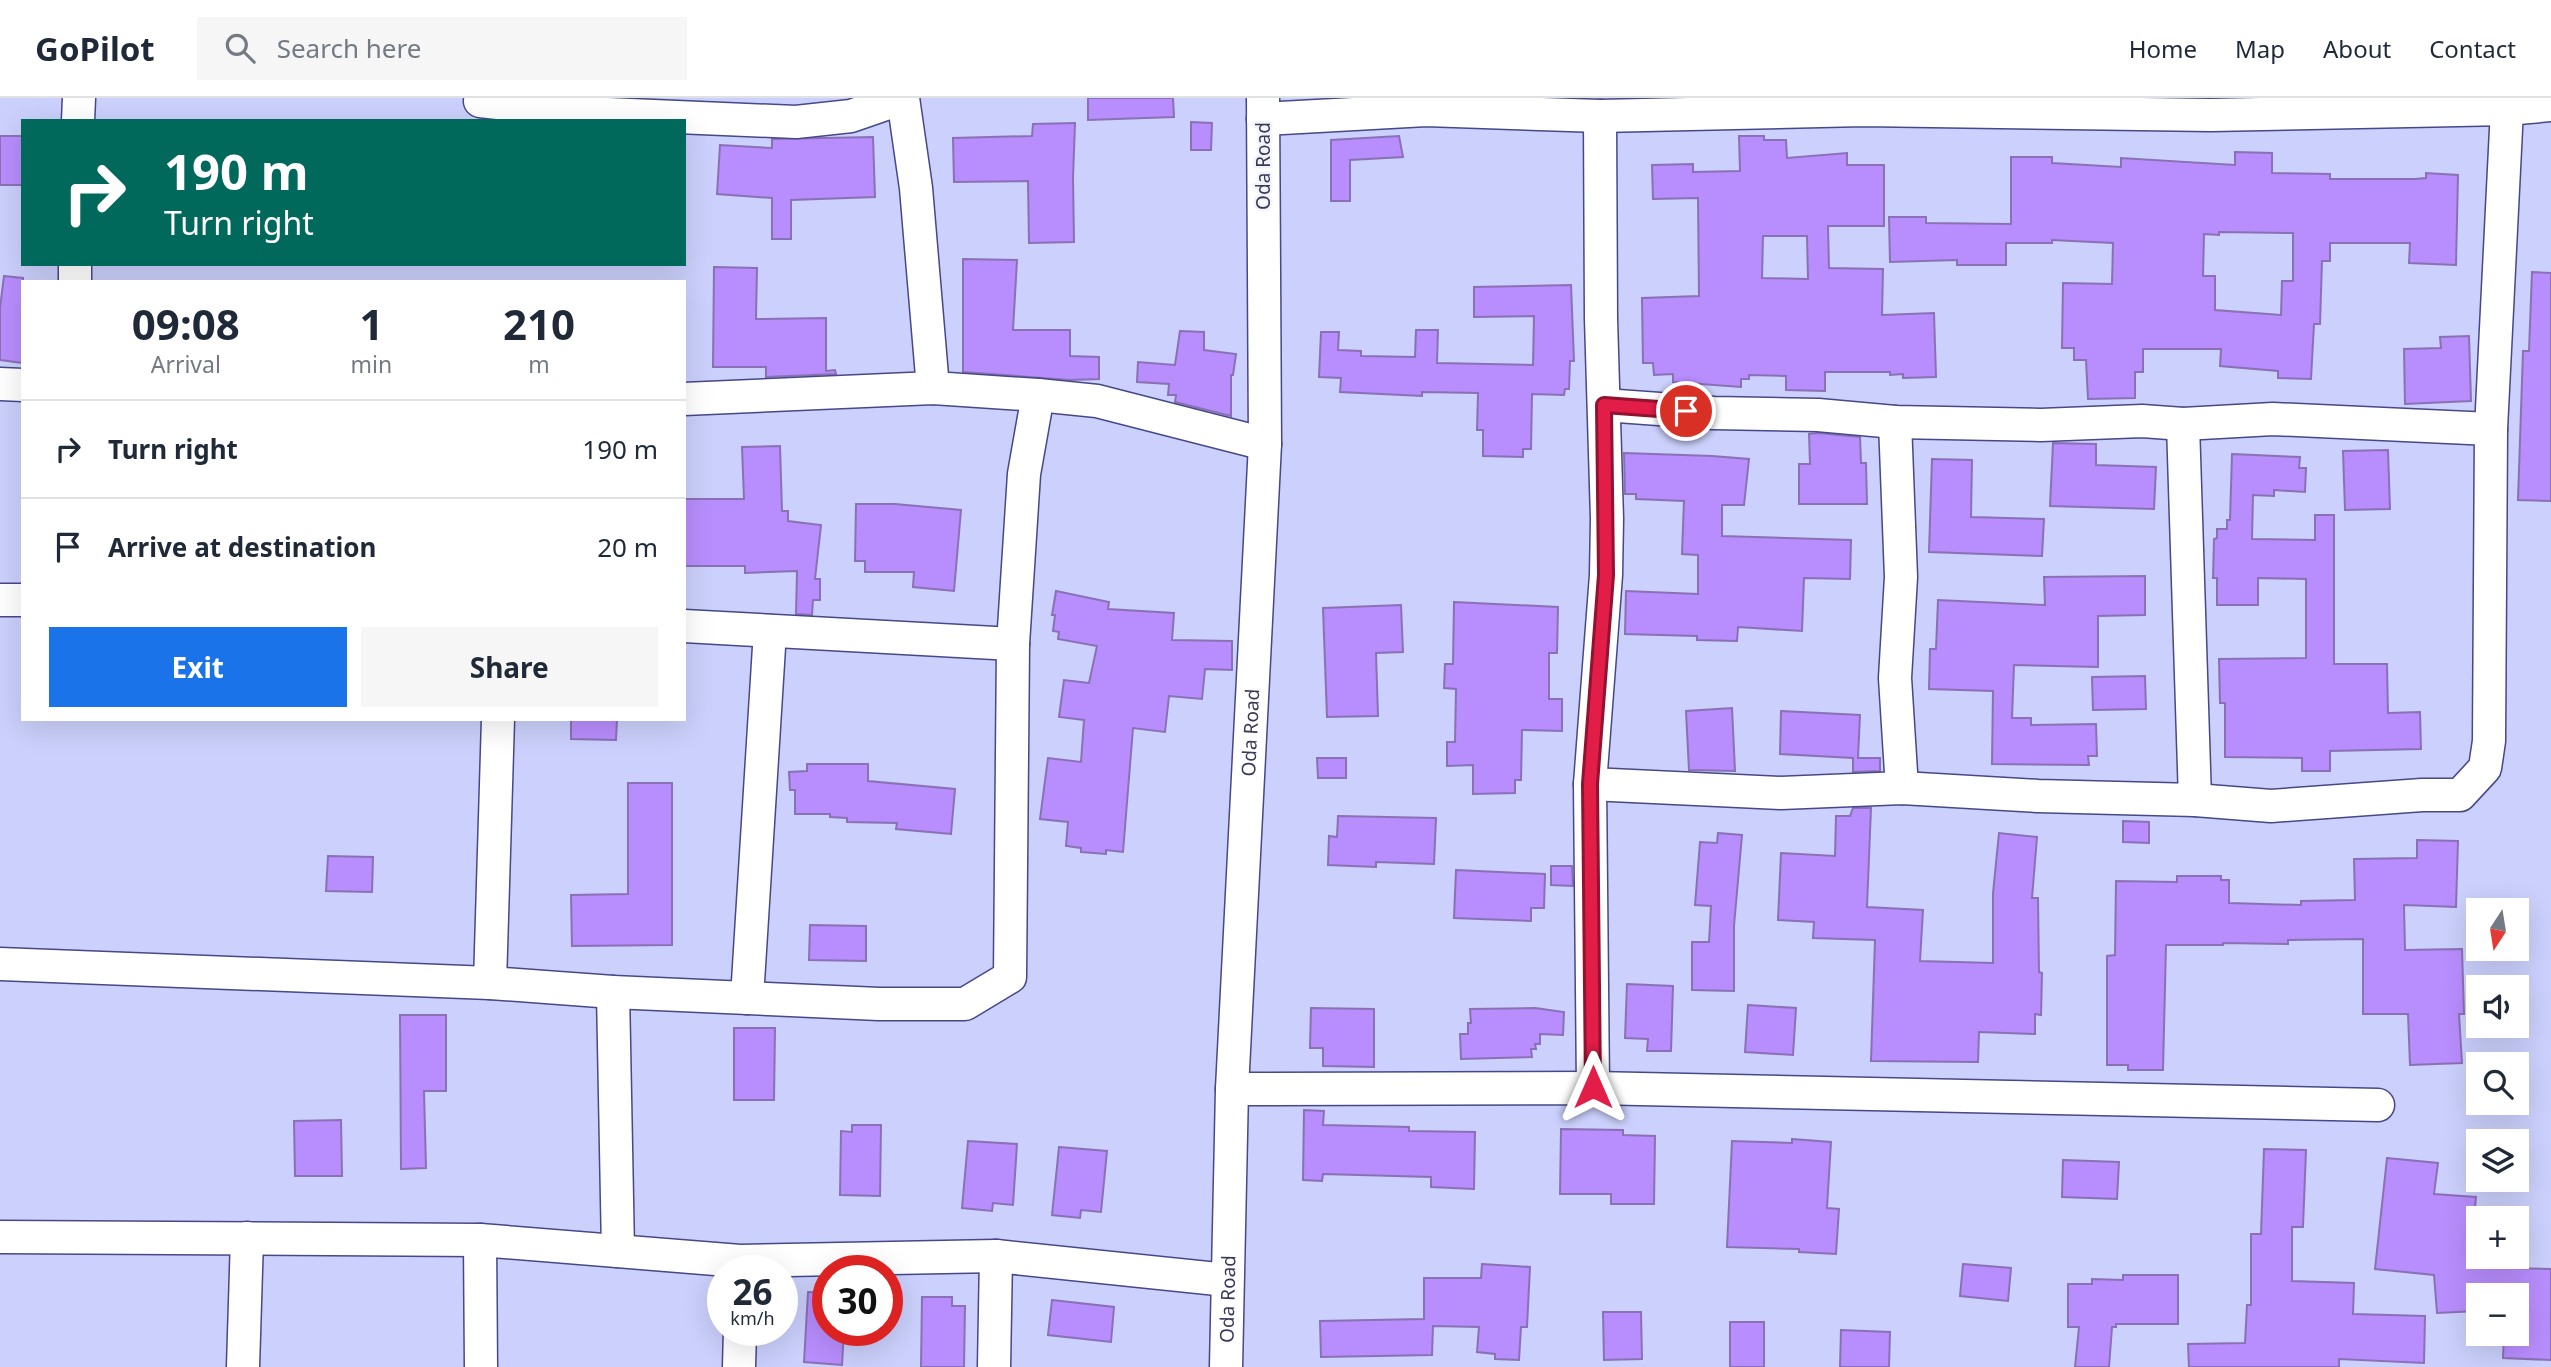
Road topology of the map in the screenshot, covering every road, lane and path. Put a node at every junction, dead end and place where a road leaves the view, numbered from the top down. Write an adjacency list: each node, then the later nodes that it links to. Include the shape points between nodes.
1 (79, 98): 8 (street)
2 (903, 98): 3 (street, via 851,116 796,122 584,113); 11 (street, via 916,188)
3 (480, 101)
4 (2551, 105): 6 (street)
5 (1263, 108): 7 (street); 18 (street, Oda Road)
6 (2507, 108): 7 (street, via 2211,115 1863,110); 17 (street)
7 (1600, 116): 14 (street)
8 (78, 119)
9 (0, 384): 10 (street)
10 (21, 385)
11 (933, 388): 12 (street); 13 (street)
12 (1038, 395): 18 (street, via 1097,401); 23 (street, via 1024,474)
13 (686, 399)
14 (1604, 405): 15 (street); 25 (street, via 1606,575)
15 (1895, 422): 16 (street); 26 (street, via 1901,577 1895,678)
16 (2183, 424): 17 (street, via 2273,419); 27 (street)
17 (2491, 429): 27 (street, via 2486,768 2460,795 2271,806)
18 (1265, 444): 33 (street, Oda Road)
19 (0, 600): 20 (street)
20 (21, 600)
21 (686, 626): 22 (street)
22 (769, 631): 23 (street); 31 (street)
23 (1013, 644): 31 (street, via 1010,977 965,1004)
24 (498, 721): 29 (street)
25 (1590, 784): 26 (street, via 1781,793); 32 (street)
26 (1902, 788): 27 (street)
27 (2194, 800)
28 (0, 964): 29 (street)
29 (490, 983): 30 (street)
30 (613, 992): 31 (street); 38 (street)
31 (747, 998)
32 (1593, 1087): 33 (street); 34 (street)
33 (1232, 1089): 42 (street, Oda Road)
34 (2378, 1105)
35 (0, 1237): 36 (street)
36 (247, 1238): 37 (street); 44 (street)
37 (480, 1240): 38 (street); 45 (street)
38 (618, 1251): 40 (street)
39 (996, 1256): 41 (street); 42 (street); 47 (street)
40 (707, 1262)
41 (798, 1264)
42 (1227, 1280): 48 (street, Oda Road)
43 (740, 1346): 46 (street)
44 (243, 1367)
45 (481, 1367)
46 (739, 1367)
47 (994, 1367)
48 (1226, 1367)

